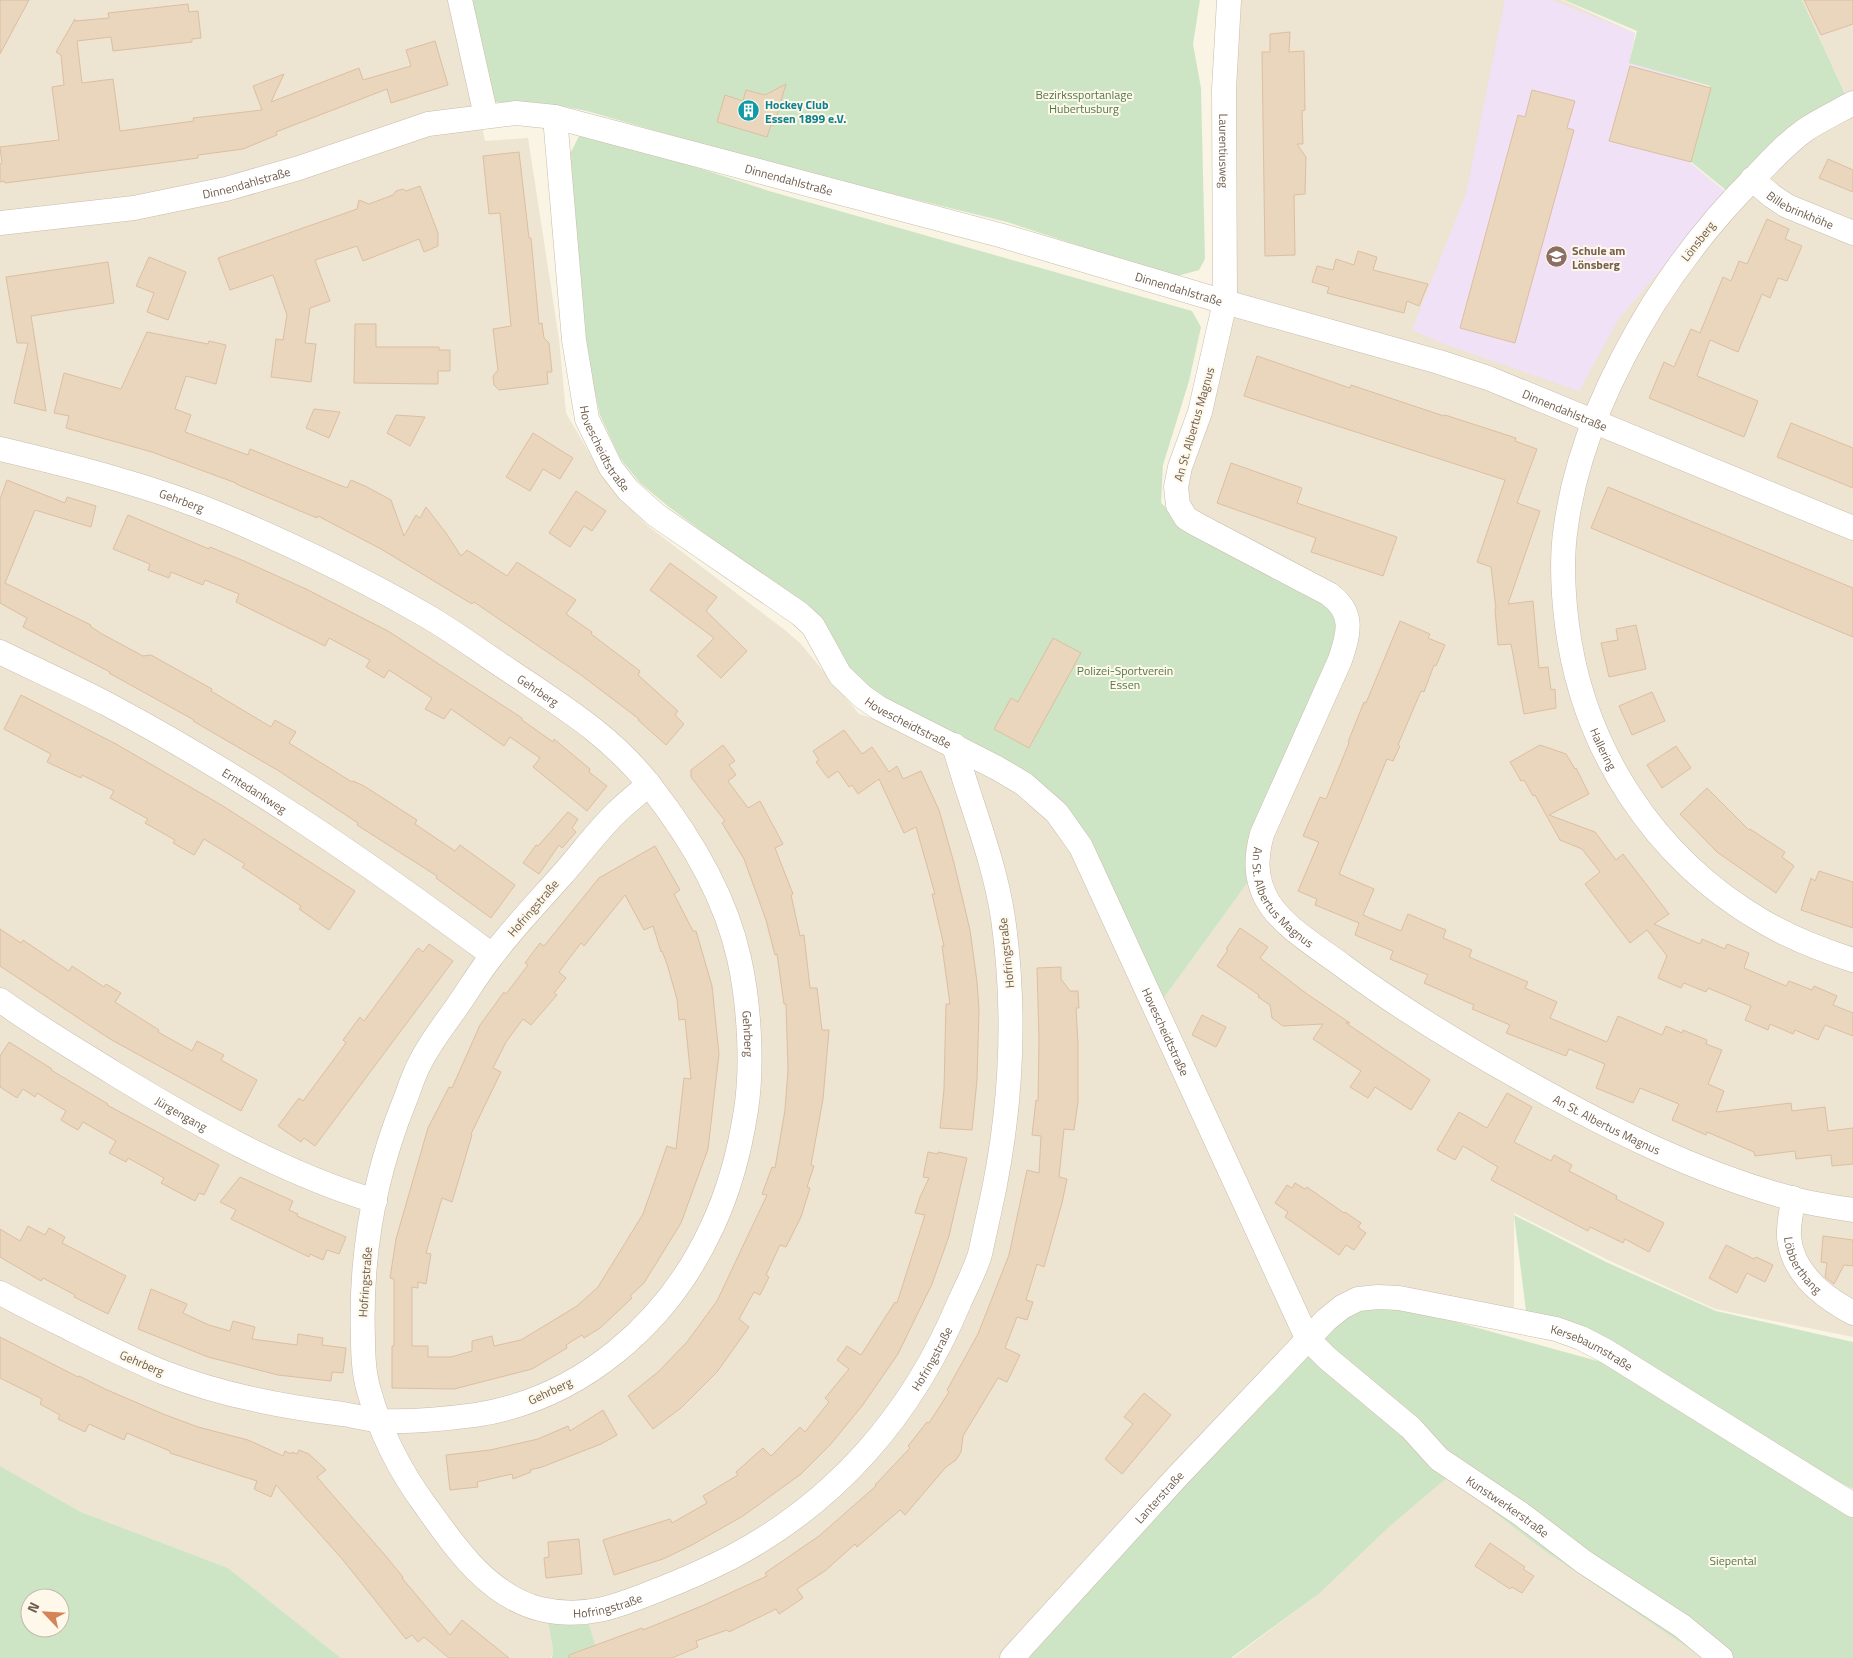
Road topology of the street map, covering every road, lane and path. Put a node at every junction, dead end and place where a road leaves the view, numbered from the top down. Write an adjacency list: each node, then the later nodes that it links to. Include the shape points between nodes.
1 (460, 0): 4 (street)
2 (1229, 0): 9 (street, Laurentiusweg, via 1224,89)
3 (1853, 103): 6 (street, Lönsberg, via 1806,130)
4 (486, 116): 5 (street, Dinnendahlstraße, via 516,113); 7 (street, Dinnendahlstraße, via 428,124 226,189 134,208)
5 (556, 117): 9 (street, Dinnendahlstraße, via 1004,236); 14 (street, Hovescheidtstraße, via 574,340 586,419 611,468 628,490 656,515 800,614 813,626 840,675 863,697)
6 (1752, 179): 8 (street, Billebrinkhöhe, via 1787,206); 10 (street, Lönsberg, via 1702,234 1670,277 1638,330)
7 (0, 223)
8 (1853, 233)
9 (1226, 302): 10 (street, Dinnendahlstraße, via 1430,359 1488,378); 19 (street, An St. Albertus Magnus, via 1200,412 1177,481 1178,506 1186,518 1196,524 1329,594 1339,602 1348,621 1347,639 1340,660 1262,834 1257,865 1259,879 1275,912 1370,986 1468,1050 1570,1106 1695,1166)
10 (1594, 422): 12 (street, Dinnendahlstraße); 17 (street, Hallering, via 1572,490 1565,529 1563,569 1571,650 1579,686 1605,755 1650,823 1706,881 1762,922)
11 (0, 449): 15 (street, Gehrberg, via 87,470 168,496 222,515 328,564 429,617 576,716 600,733)
12 (1853, 528)
13 (0, 652): 16 (street, Erntedankweg, via 109,705 232,775 317,829)
14 (954, 745): 24 (street, Hovescheidtstraße, via 1024,784 1057,813 1082,847); 25 (street, Hofringstraße, via 988,850 1002,913 1012,1028 1008,1098 999,1167 979,1257 937,1351 909,1399 867,1452 822,1497 751,1547 702,1572 617,1606 588,1613 566,1613 516,1601 492,1585 472,1565 412,1487)
15 (649, 784): 16 (street, Hofringstraße, via 616,812); 25 (street, Gehrberg, via 702,861 724,911 739,957 749,1051 747,1105 734,1165 713,1226 686,1274 653,1318 619,1350 572,1382 526,1403 478,1414 418,1421)
16 (492, 955): 20 (street, Hofringstraße, via 421,1059 389,1143)
17 (1853, 960)
18 (0, 1000): 20 (street, Jürgengang, via 147,1093 238,1144 332,1187)
19 (1793, 1198): 21 (street, An St. Albertus Magnus); 23 (street, Löbberthang, via 1788,1235 1792,1255 1804,1275)
20 (375, 1201): 25 (street, Hofringstraße, via 364,1270 363,1351 367,1388)
21 (1853, 1210)
22 (0, 1293): 25 (street, Gehrberg, via 120,1354 169,1374 220,1391 273,1403)
23 (1853, 1313)
24 (1307, 1338): 26 (street, Kersebaumstraße, via 1342,1307 1358,1299 1378,1297 1399,1298 1556,1329 1606,1351); 27 (street, Lanterstraße); 28 (street, Kunstwerkerstraße, via 1411,1428 1439,1459 1521,1514 1584,1562 1682,1626)
25 (380, 1420)
26 (1853, 1505)
27 (1012, 1658)
28 (1721, 1658)

